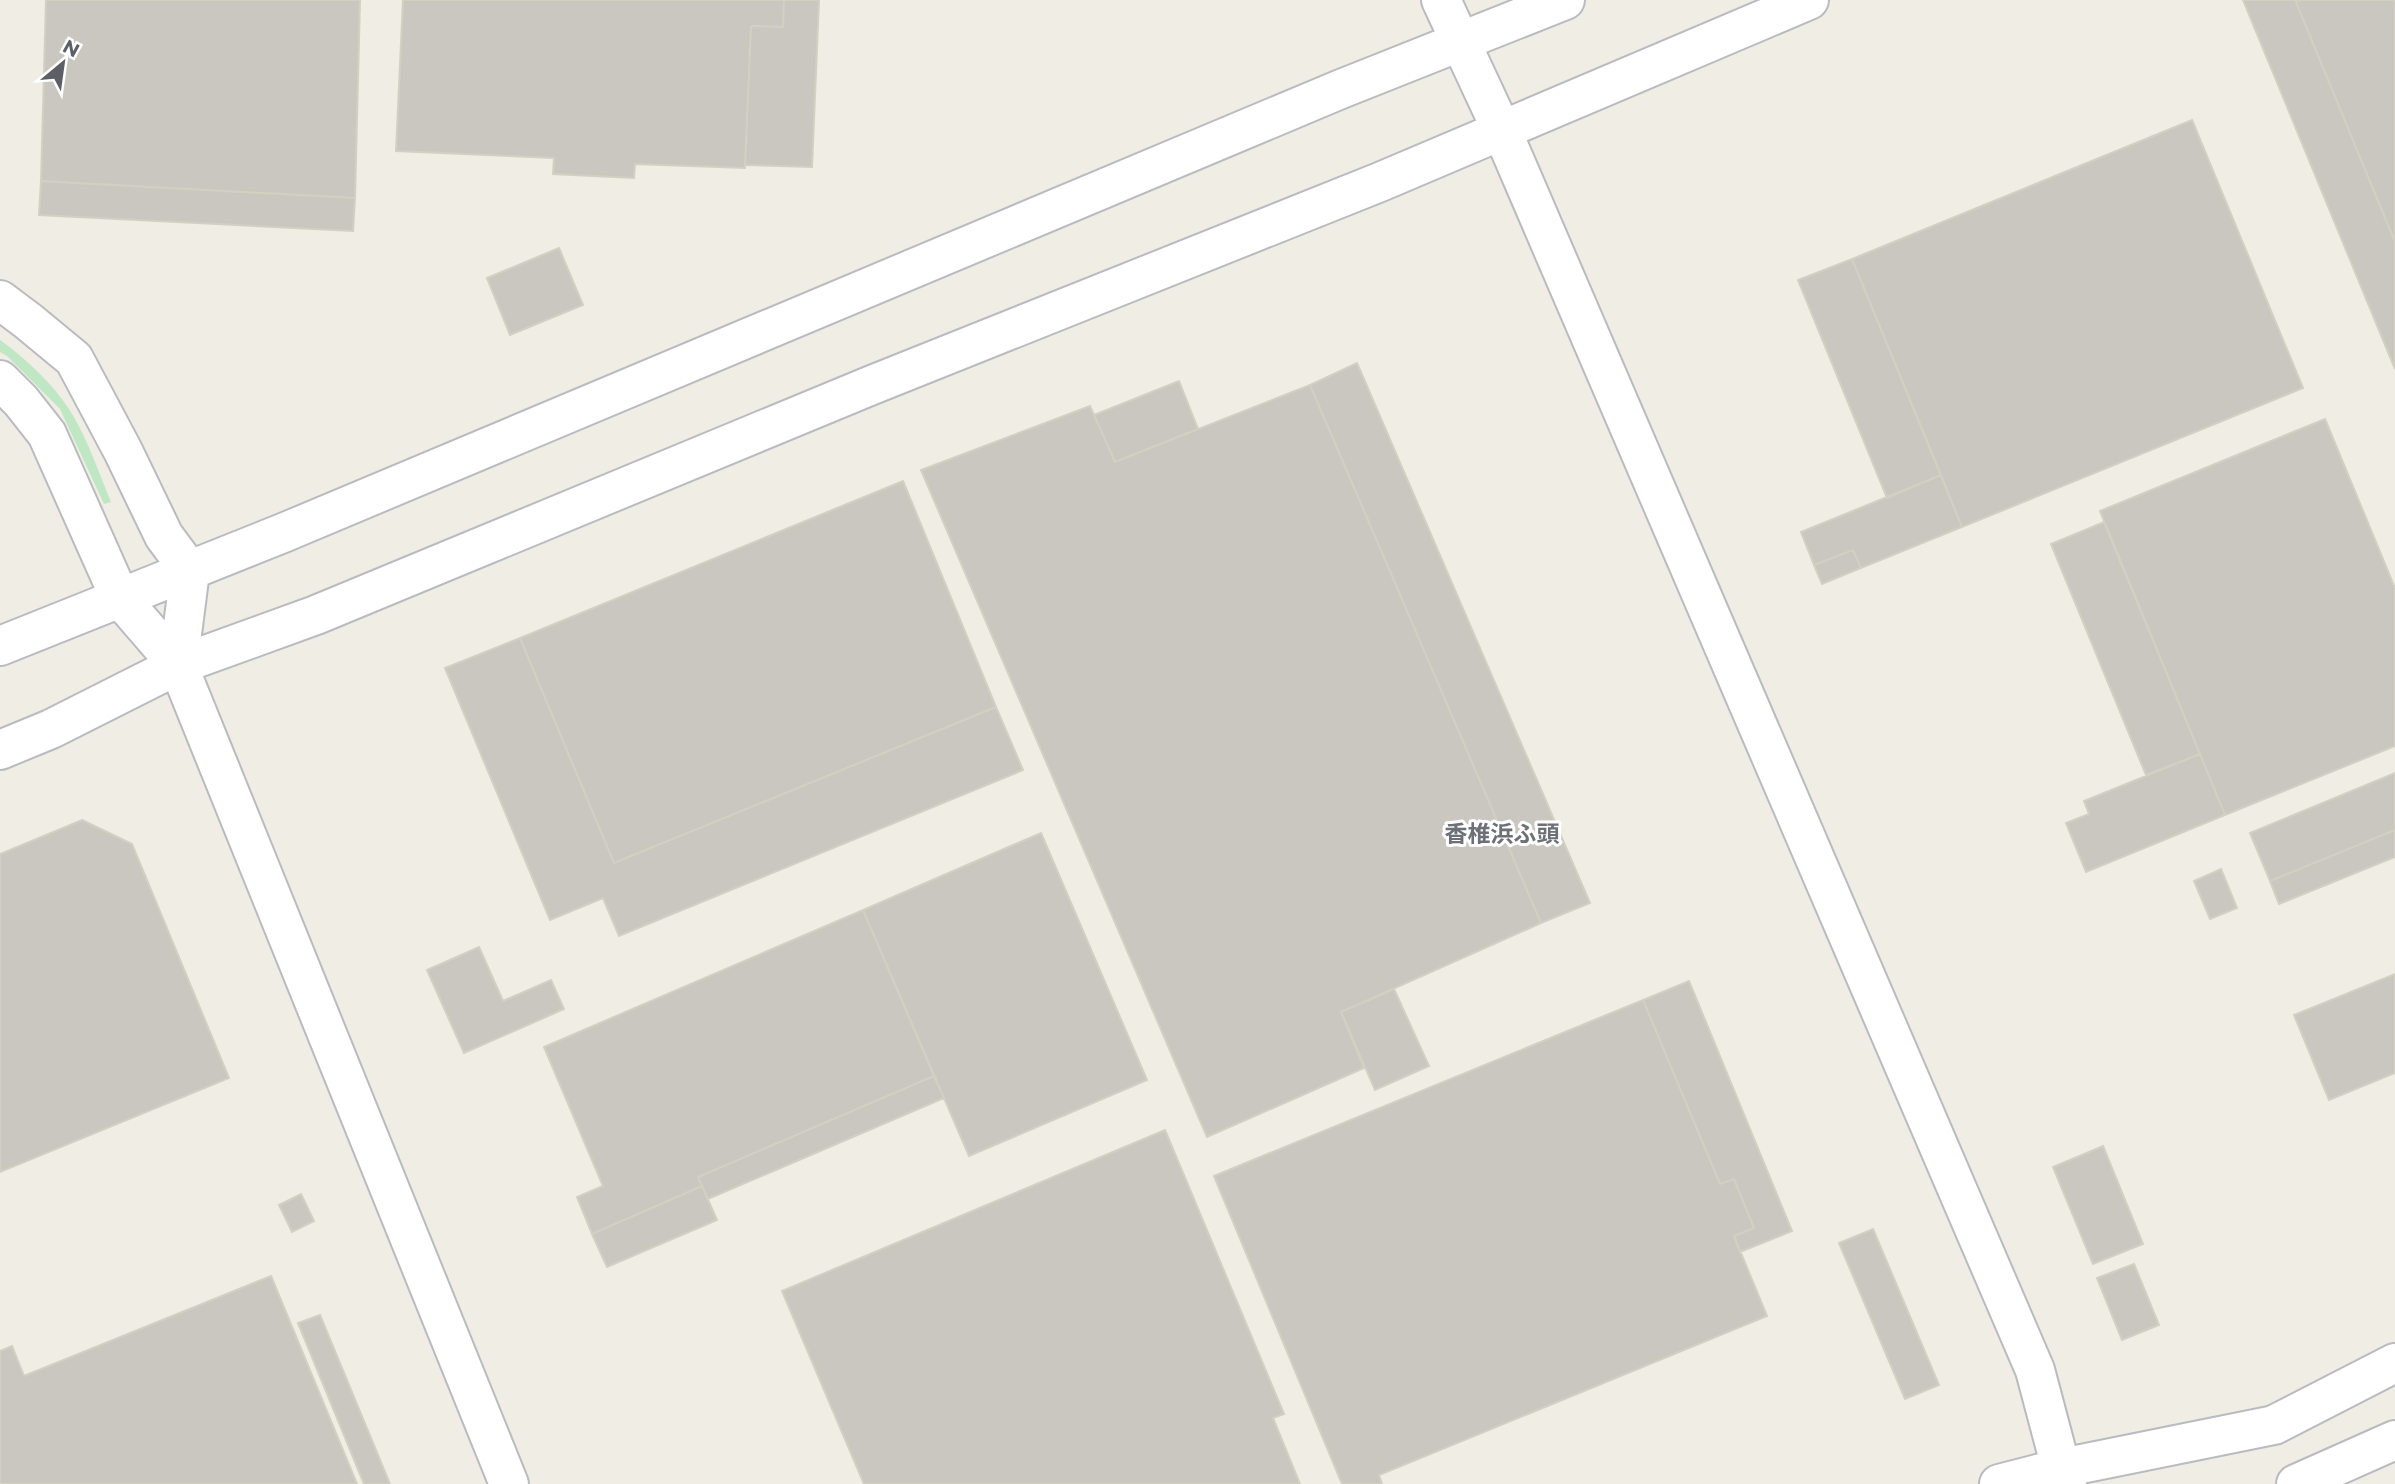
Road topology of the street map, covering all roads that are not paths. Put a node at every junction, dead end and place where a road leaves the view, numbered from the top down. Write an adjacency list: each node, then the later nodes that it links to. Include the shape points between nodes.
1 (1441, 0): 4 (street)
2 (1565, 0): 4 (street)
3 (1809, 0): 5 (street)
4 (1461, 42): 5 (street); 8 (street)
5 (1502, 131): 11 (street, via 316,615); 15 (street, via 2035,1370)
6 (0, 300): 8 (street, via 74,359 163,536)
7 (0, 380): 9 (street, via 47,434)
8 (190, 571): 9 (street); 11 (street)
9 (120, 598): 10 (street); 11 (street)
10 (0, 646)
11 (178, 665): 12 (street); 16 (street)
12 (0, 750)
13 (2395, 1363): 15 (street, via 2274,1425)
14 (2395, 1440): 18 (street)
15 (2064, 1476): 17 (street)
16 (509, 1484)
17 (1999, 1484)
18 (2296, 1484)

